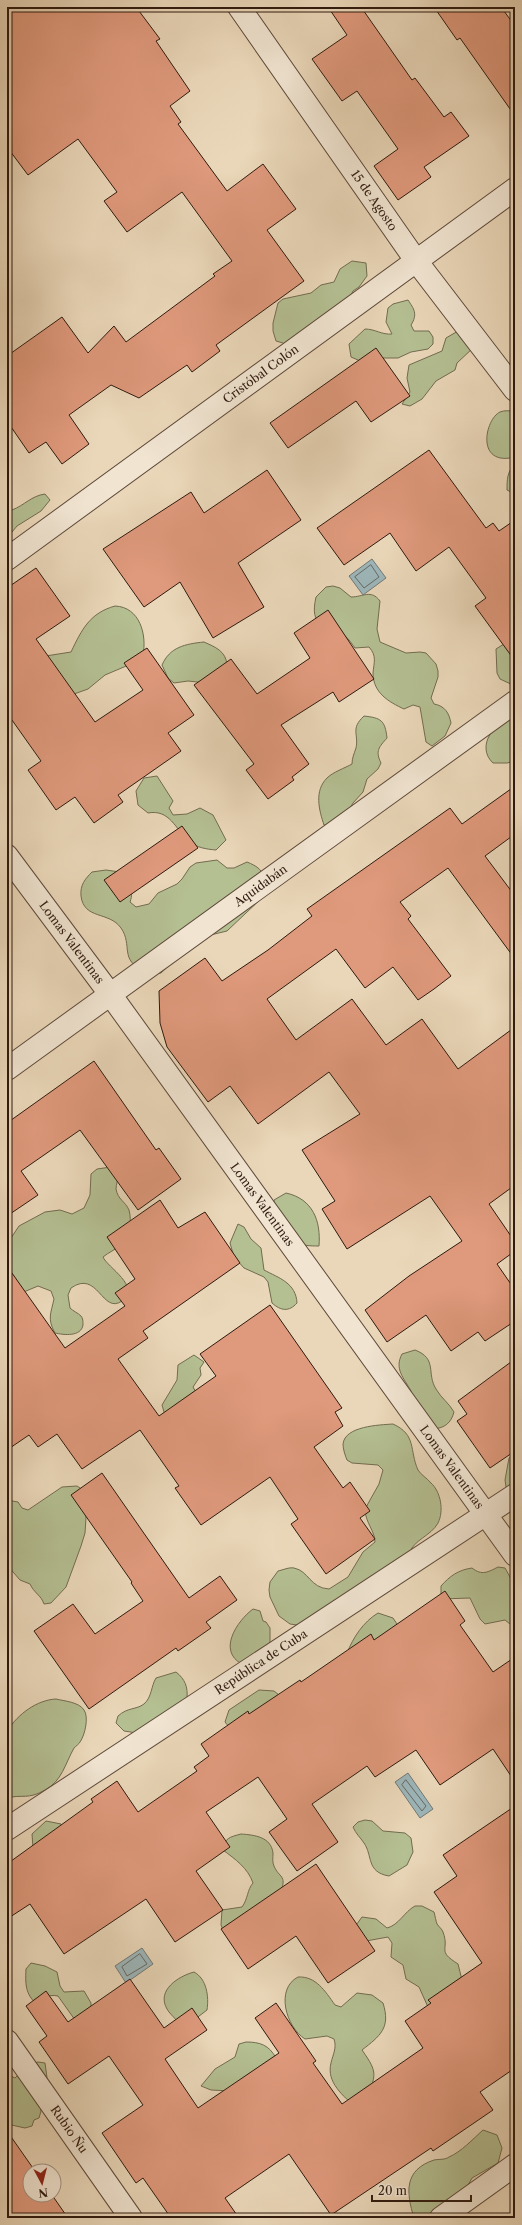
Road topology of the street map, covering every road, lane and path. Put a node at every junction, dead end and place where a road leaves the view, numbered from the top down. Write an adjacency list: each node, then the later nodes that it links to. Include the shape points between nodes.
1 (239, 7): 3 (street, 15 de Agosto)
2 (515, 189): 3 (street, Cristóbal Colón)
3 (417, 262): 4 (street, 15 de Agosto); 5 (street, Cristóbal Colón)
4 (515, 390)
5 (7, 558)
6 (515, 702): 8 (street, Aquidabán)
7 (7, 856): 8 (street, Lomas Valentinas)
8 (110, 994): 9 (street, Aquidabán); 11 (street, Lomas Valentinas)
9 (7, 1069)
10 (515, 1495): 11 (street, República de Cuba)
11 (487, 1515): 12 (street, Lomas Valentinas); 13 (street, República de Cuba)
12 (515, 1555)
13 (7, 1829)
14 (7, 2042): 16 (street, Rubio Ñu)
15 (515, 2165): 17 (street)
16 (131, 2218)
17 (441, 2218)

